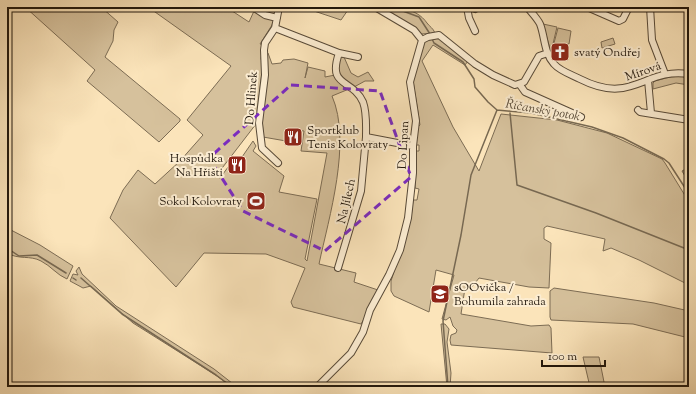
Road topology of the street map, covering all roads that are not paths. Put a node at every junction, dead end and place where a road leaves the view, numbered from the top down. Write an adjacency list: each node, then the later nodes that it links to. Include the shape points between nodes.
1 (253, 7): 13 (street, via 265,15)
2 (279, 7): 13 (street, Do Hlinek)
3 (375, 7): 16 (street, via 414,30)
4 (467, 7): 15 (street)
5 (527, 7): 18 (street, Mírová, via 539,22)
6 (588, 7): 7 (street, via 619,22)
7 (629, 7)
8 (636, 7): 9 (street)
9 (646, 7)
10 (650, 7): 20 (street, via 652,40)
11 (674, 7): 12 (street)
12 (689, 7)
13 (277, 18): 14 (street, Do Hlinek)
14 (275, 28): 17 (street); 30 (street, Do Hlinek, via 264,50 265,75 259,123 262,148)
15 (475, 31)
16 (422, 40): 23 (street, via 436,35 442,37 493,75 512,85); 29 (street, Do Lipan, via 410,82 416,121)
17 (339, 53): 19 (street); 28 (street, Na Jílech, via 335,73 362,101 366,116)
18 (548, 53): 22 (street, Mírová, via 556,66 602,88 626,89); 23 (street, via 539,56)
19 (358, 57)
20 (665, 74): 21 (street, Mírová); 22 (street, Mírová)
21 (689, 74)
22 (648, 80): 25 (street)
23 (520, 85): 26 (street, via 525,92)
24 (638, 110): 25 (street)
25 (651, 113): 27 (street)
26 (581, 117)
27 (689, 120)
28 (366, 136): 29 (street); 31 (street, Na Jílech, via 362,191)
29 (413, 146): 32 (street, Do Lipan, via 408,218 400,250 351,352)
30 (278, 163)
31 (338, 268)
32 (317, 387)

